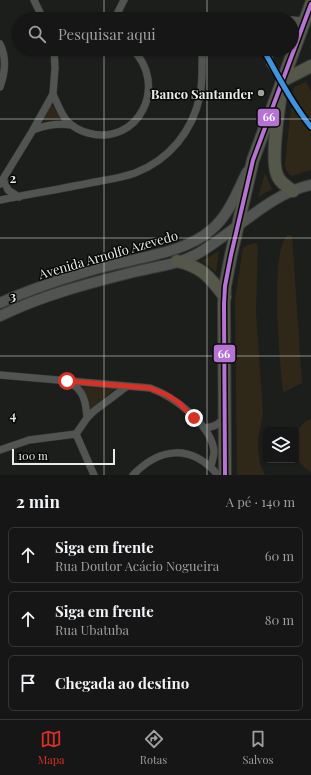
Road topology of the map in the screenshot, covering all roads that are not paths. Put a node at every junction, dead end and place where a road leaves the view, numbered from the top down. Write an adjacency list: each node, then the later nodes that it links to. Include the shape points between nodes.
1 (34, 0): 4 (street)
2 (124, 0): 5 (street)
3 (311, 4): 6 (main road)
4 (40, 12)
5 (118, 12)
6 (299, 20)
7 (0, 44): 15 (street, via 4,71)
8 (54, 56): 16 (street)
9 (138, 56): 17 (street, via 148,78 148,98 139,118 123,130 108,135 95,135)
10 (202, 56): 23 (street, via 200,96 193,117 184,134 168,154 155,164 131,174)
11 (269, 56): 14 (street, via 270,64)
12 (289, 56): 14 (main road)
13 (311, 66): 14 (main road)
14 (282, 81): 19 (main road); 22 (main road, via 275,163 277,176)
15 (0, 87)
16 (53, 94): 17 (street, via 66,120); 18 (street)
17 (72, 125): 18 (street, via 56,124)
18 (33, 130): 20 (street)
19 (253, 160): 25 (main road); 28 (main road, Avenida Arnolfo Azevedo, via 228,210 220,222 202,237 169,251 64,278)
20 (1, 181): 23 (street, via 8,190)
21 (311, 185): 22 (main road, Avenida Arnolfo Azevedo)
22 (293, 191): 25 (main road, Avenida Arnolfo Azevedo, via 272,202)
23 (19, 197): 24 (street)
24 (0, 200)
25 (237, 227): 26 (main road, Avenida Arnolfo Azevedo, via 195,255); 27 (main road)
26 (177, 261): 27 (main road, via 206,274); 29 (main road, Avenida Arnolfo Azevedo, via 92,282)
27 (225, 297): 33 (main road)
28 (0, 303)
29 (0, 316)
30 (0, 375): 31 (street)
31 (67, 381): 32 (street); 34 (street, via 79,389 84,397)
32 (126, 387): 34 (street); 35 (street, via 150,388 167,395 178,402)
33 (226, 417): 35 (street, via 218,425); 39 (main road)
34 (87, 418): 36 (street)
35 (204, 428): 38 (street, via 214,451)
36 (76, 434): 37 (street, via 30,440); 40 (street)
37 (0, 450)
38 (210, 466): 39 (street); 41 (street, via 192,456 169,453 150,460)
39 (223, 474)
40 (94, 475)
41 (133, 475)

